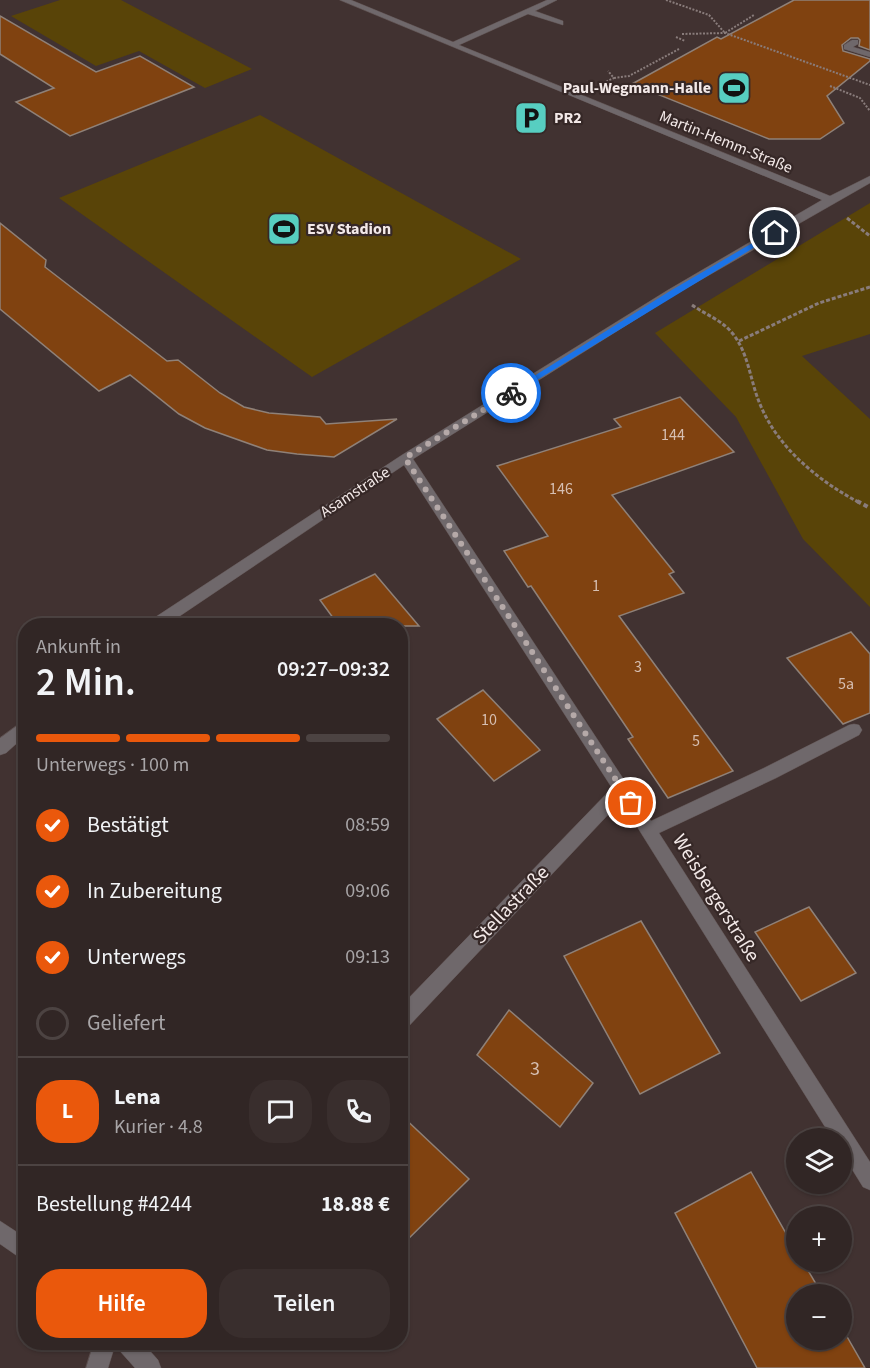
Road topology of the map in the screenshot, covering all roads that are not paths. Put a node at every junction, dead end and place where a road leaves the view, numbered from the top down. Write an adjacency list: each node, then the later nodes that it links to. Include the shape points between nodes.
1 (344, 0): 8 (street, Martin-Hemm-Straße)
2 (553, 0): 3 (street)
3 (538, 7): 4 (street); 5 (street)
4 (528, 11): 6 (street); 8 (street)
5 (570, 18)
6 (560, 23)
7 (855, 42): 9 (street, via 847,47)
8 (452, 45): 11 (street, Martin-Hemm-Straße)
9 (870, 55)
10 (870, 179): 11 (street, Asamstraße)
11 (830, 200): 12 (street, Asamstraße, via 672,292)
12 (405, 458): 13 (street, Asamstraße); 17 (street, Weisbergerstraße)
13 (165, 618)
14 (854, 730): 18 (street)
15 (18, 731): 16 (street)
16 (3, 741)
17 (622, 789): 18 (street, Weisbergerstraße); 19 (street, Stellastraße)
18 (648, 830): 20 (street, Weisbergerstraße)
19 (408, 1013)
20 (870, 1180)
21 (0, 1231): 22 (street)
22 (18, 1246)
23 (103, 1350): 25 (street)
24 (134, 1350): 26 (street)
25 (97, 1368)
26 (150, 1368)

